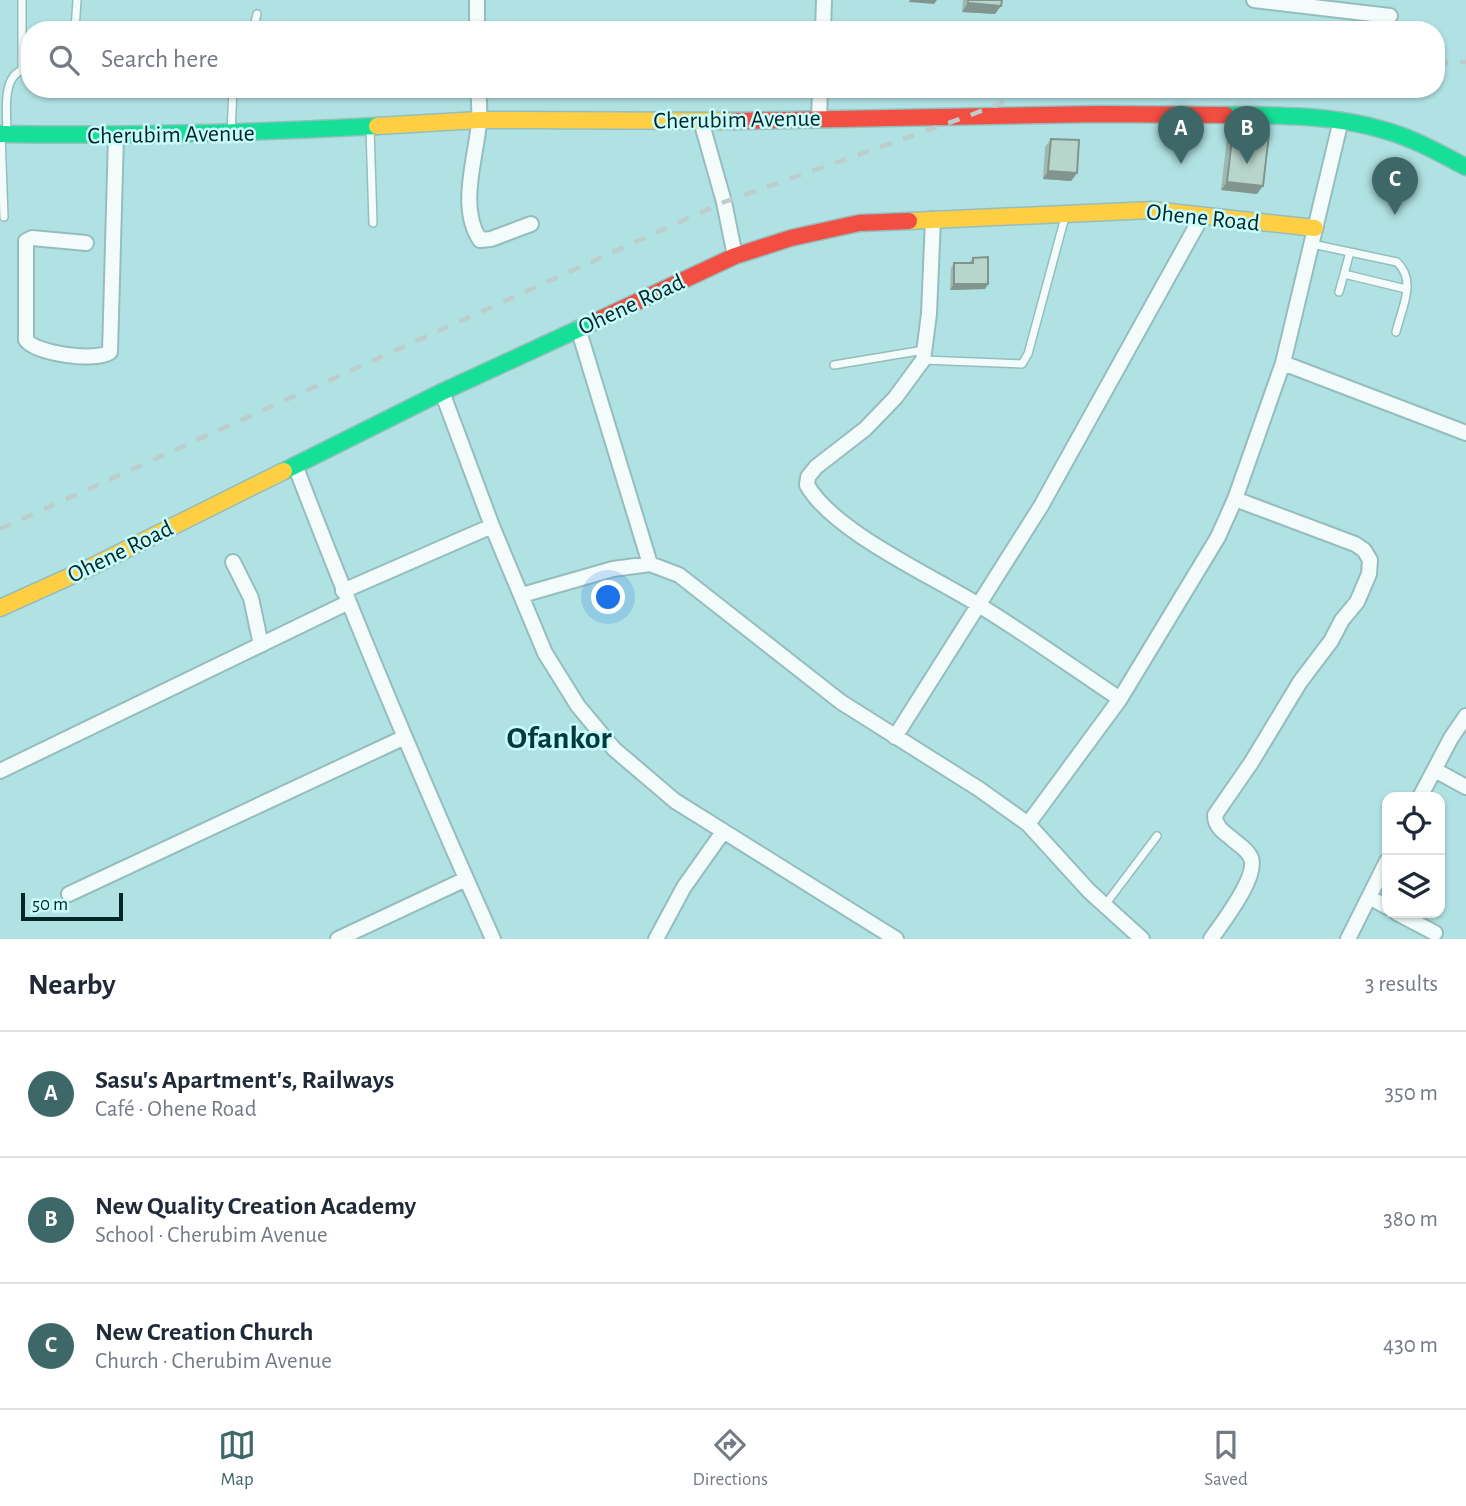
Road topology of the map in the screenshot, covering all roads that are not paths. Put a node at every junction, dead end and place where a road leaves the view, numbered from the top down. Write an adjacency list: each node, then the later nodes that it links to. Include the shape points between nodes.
1 (22, 0): 8 (lane)
2 (77, 0): 9 (lane)
3 (477, 0): 11 (street)
4 (824, 0): 12 (street)
5 (1254, 0): 7 (street)
6 (257, 14): 10 (lane)
7 (1390, 16)
8 (23, 21)
9 (76, 21)
10 (255, 21)
11 (477, 21)
12 (823, 21)
13 (21, 70): 23 (lane, via 7,83)
14 (233, 98): 22 (lane)
15 (478, 98): 18 (street)
16 (820, 98): 17 (street)
17 (819, 118): 19 (street, Cherubim Avenue, via 1100,114); 20 (street, Cherubim Avenue)
18 (479, 120): 20 (street, Cherubim Avenue); 21 (street, Cherubim Avenue); 31 (street, via 469,205 473,229 480,240)
19 (1341, 120): 25 (street, Cherubim Avenue, via 1389,131); 32 (street)
20 (701, 121): 35 (street)
21 (370, 127): 22 (street, Cherubim Avenue); 30 (lane)
22 (231, 133): 24 (street, Cherubim Avenue)
23 (3, 134): 24 (street, Cherubim Avenue); 28 (lane)
24 (116, 136): 33 (street, via 110,352 104,356 65,354 33,347 26,340 26,241)
25 (1466, 167)
26 (1066, 213): 27 (street, Ohene Road, via 1152,210); 29 (street, Ohene Road); 41 (lane, via 1028,354 1021,364)
27 (1202, 216): 32 (street, Ohene Road); 53 (street, via 1041,506)
28 (4, 217)
29 (933, 219): 35 (street, Ohene Road, via 859,223); 41 (street)
30 (373, 223)
31 (531, 224)
32 (1313, 236): 34 (lane); 42 (street)
33 (86, 243)
34 (1350, 252): 36 (lane); 37 (lane, via 1397,262 1409,279)
35 (735, 256): 39 (street, Ohene Road)
36 (1344, 274): 37 (lane); 38 (lane)
37 (1406, 289): 40 (lane)
38 (1339, 292)
39 (578, 328): 44 (street, Ohene Road); 50 (street)
40 (1395, 332)
41 (924, 355): 43 (lane); 53 (street, via 895,398 817,467 807,485 840,520)
42 (1283, 363): 45 (street); 47 (street)
43 (834, 365)
44 (442, 392): 46 (street, Ohene Road); 48 (street)
45 (1466, 433)
46 (295, 465): 52 (street); 54 (street, Ohene Road)
47 (1235, 499): 56 (street, via 1218,537); 81 (street, via 1355,544 1370,560 1357,602 1215,815 1220,829 1252,857 1253,866 1243,891)
48 (492, 526): 51 (street); 52 (street)
49 (233, 562): 55 (street, via 251,598)
50 (650, 564): 51 (street, via 613,569); 59 (street, via 679,575 841,702)
51 (522, 595): 65 (street, via 545,653 578,706 614,749 676,801)
52 (345, 597): 55 (street); 58 (street)
53 (979, 605): 56 (street); 59 (street)
54 (0, 608)
55 (261, 645): 61 (street)
56 (1119, 699): 64 (street)
57 (1466, 716): 60 (street)
58 (405, 737): 68 (street); 69 (street)
59 (895, 737): 64 (street)
60 (1435, 770): 62 (street); 63 (street)
61 (0, 771)
62 (1466, 787)
63 (1423, 792)
64 (1028, 824): 72 (street)
65 (723, 832): 78 (street, via 684,887); 79 (street)
66 (1157, 836): 72 (lane)
67 (1382, 871): 70 (street)
68 (466, 879): 75 (street); 77 (street)
69 (69, 894)
70 (1369, 897): 71 (street); 82 (street)
71 (1382, 904)
72 (1105, 905): 80 (street)
73 (1406, 918): 74 (street)
74 (1435, 933)
75 (361, 935): 76 (street)
76 (338, 939)
77 (493, 939)
78 (656, 939)
79 (896, 939)
80 (1142, 939)
81 (1211, 939)
82 (1348, 939)

